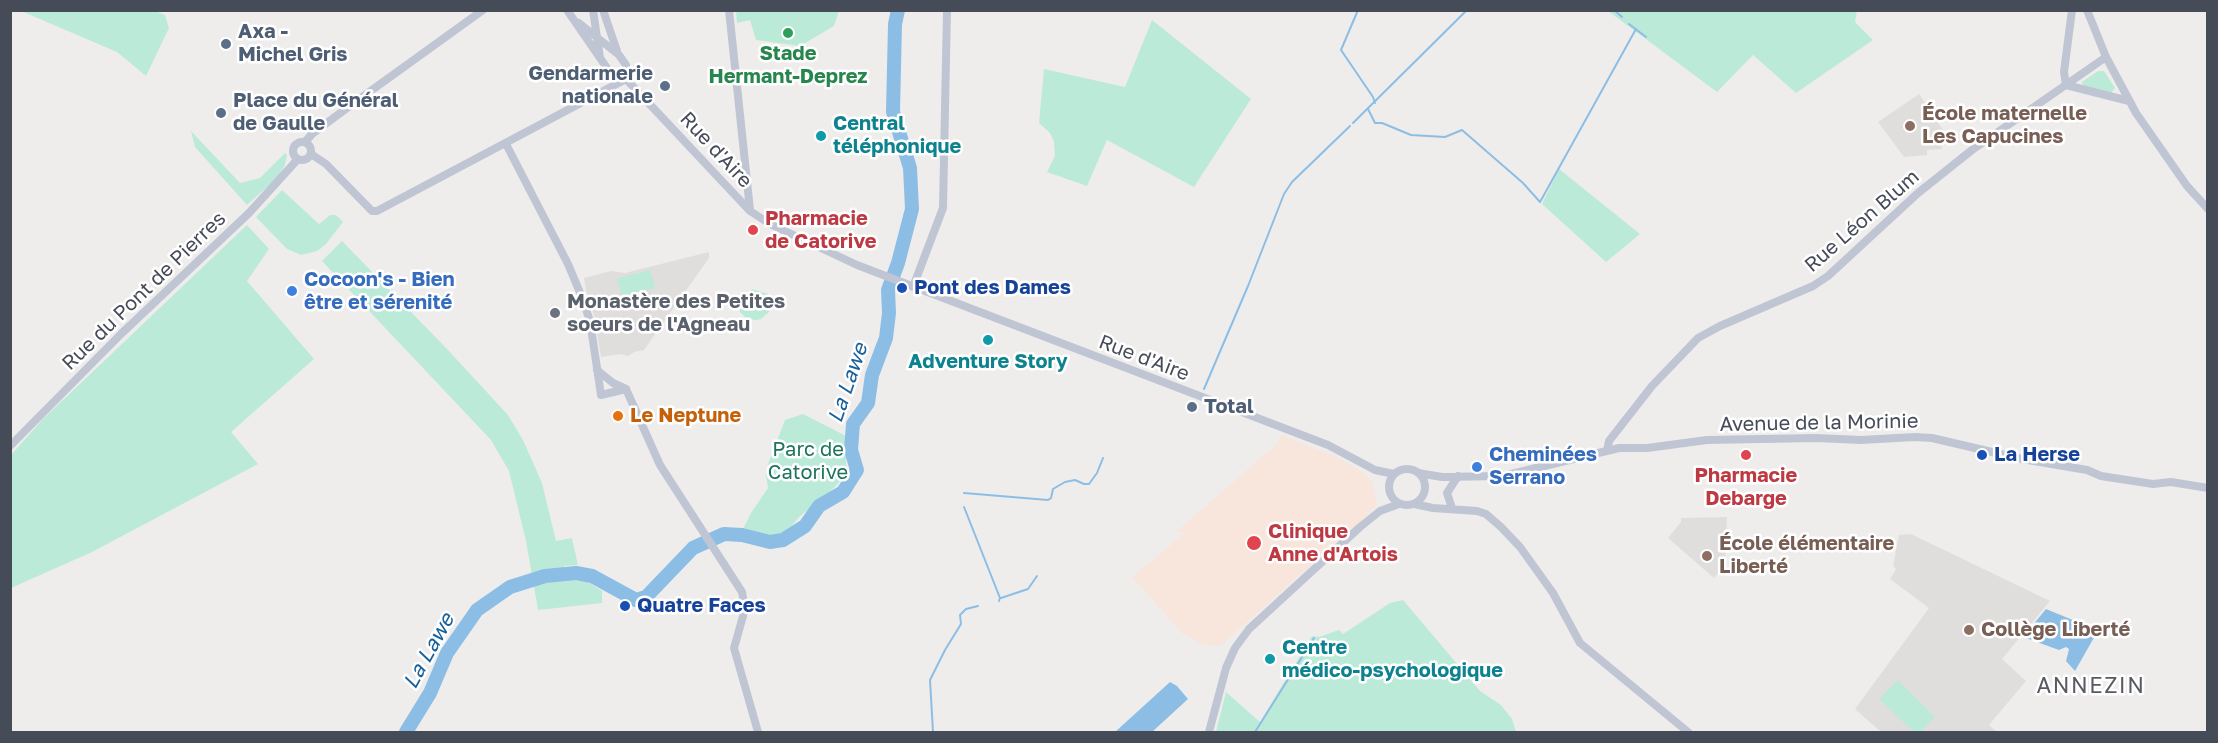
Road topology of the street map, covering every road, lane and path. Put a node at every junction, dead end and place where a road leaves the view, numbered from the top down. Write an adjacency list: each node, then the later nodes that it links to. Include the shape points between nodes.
1 (483, 10): 18 (street)
2 (593, 10): 9 (street)
3 (603, 10): 10 (street)
4 (729, 10): 23 (street)
5 (946, 10): 24 (street, via 943,208)
6 (2072, 10): 14 (street, via 2064,72)
7 (2087, 10): 11 (street)
8 (569, 14): 9 (street); 12 (street)
9 (597, 37): 10 (street); 12 (street)
10 (619, 55): 13 (street, via 626,65)
11 (2106, 57): 14 (street, Rue Léon Blum); 15 (street)
12 (600, 60): 13 (street, via 613,75)
13 (626, 79): 19 (street); 23 (street, Rue d'Aire)
14 (2066, 85): 16 (street); 27 (street, Rue Léon Blum, via 1927,186 1828,276 1698,338 1666,370)
15 (2121, 86): 16 (street); 17 (street)
16 (2115, 97): 17 (street)
17 (2129, 101): 22 (street, via 2187,186)
18 (305, 142): 20 (street, via 310,145); 21 (street, via 294,147)
19 (506, 144): 20 (street, via 384,209 372,211); 25 (street, via 581,295 590,321)
20 (311, 154): 21 (street, via 304,160)
21 (298, 159): 28 (street, Rue du Pont de Pierres, via 249,213)
22 (2208, 209)
23 (750, 211): 24 (street, Rue d'Aire, via 820,248)
24 (913, 287): 31 (street, Rue d'Aire, via 1328,445)
25 (597, 370): 26 (street); 26 (street, via 600,391)
26 (626, 389): 43 (street, via 660,465 745,599 734,648)
27 (1618, 430): 29 (street); 30 (street, Rue Léon Blum)
28 (10, 446)
29 (1619, 448): 30 (street, Avenue de la Morinie); 36 (street, Avenue de la Morinie, via 1707,440 1932,438 2101,476)
30 (1607, 451): 34 (street, via 1503,476)
31 (1375, 470): 33 (street, Rue d'Aire); 38 (street, Rue d'Aire)
32 (1418, 473): 33 (street, via 1407,469); 35 (street); 37 (street)
33 (1394, 474): 38 (street)
34 (1458, 476): 35 (street); 41 (street, via 1447,493)
35 (1442, 477): 37 (street)
36 (2208, 488)
37 (1424, 489): 40 (street); 41 (street)
38 (1389, 490): 39 (street); 42 (street)
39 (1400, 504): 40 (street); 42 (street)
40 (1414, 504): 41 (street)
41 (1448, 508): 45 (street, via 1486,514 1501,527 1543,579 1580,644)
42 (1380, 511): 44 (street, via 1257,620 1242,638 1226,668)
43 (758, 732)
44 (1209, 732)
45 (1688, 732)

